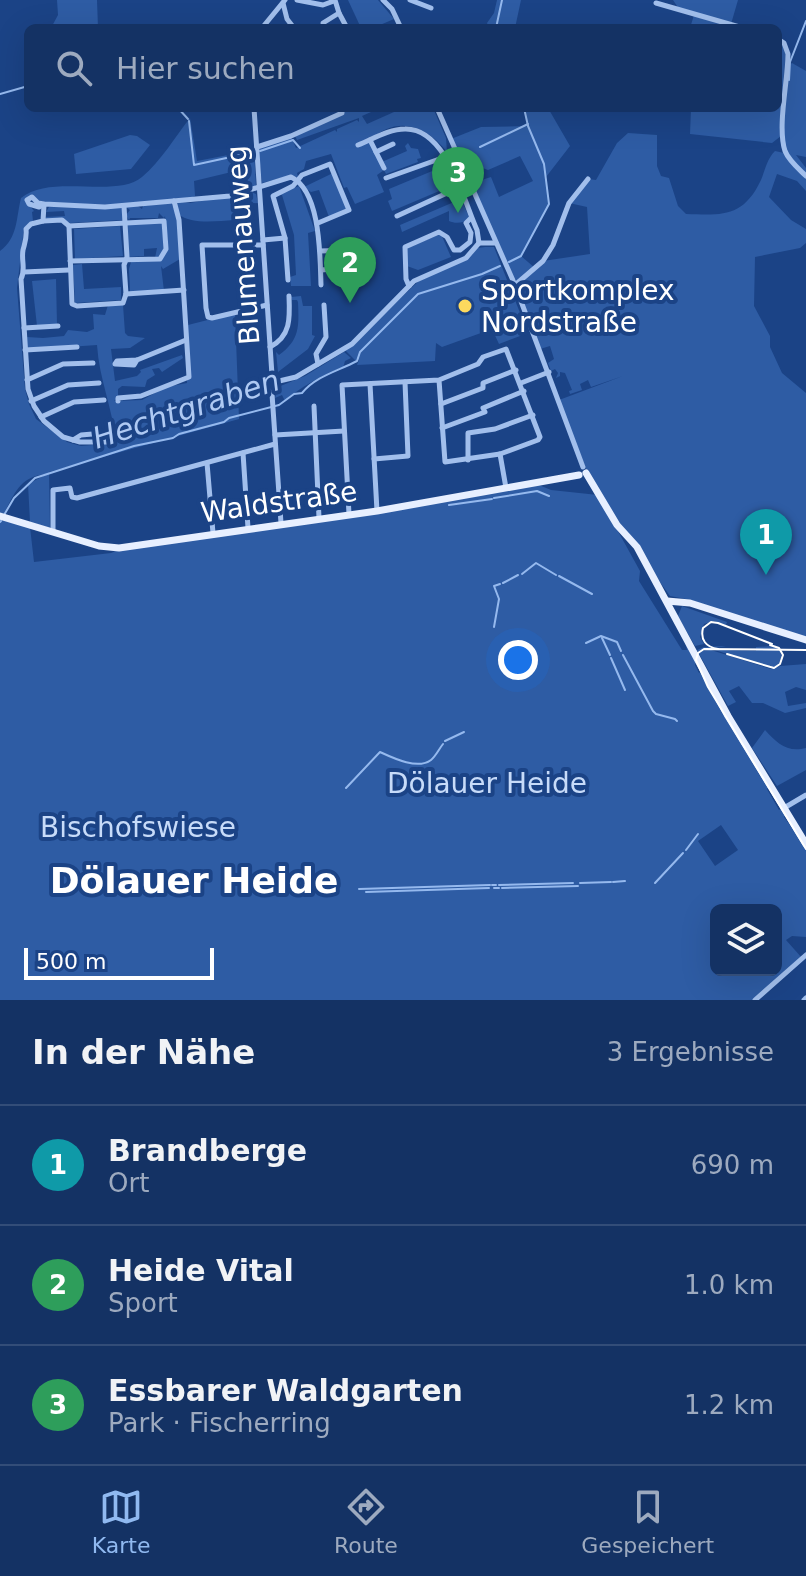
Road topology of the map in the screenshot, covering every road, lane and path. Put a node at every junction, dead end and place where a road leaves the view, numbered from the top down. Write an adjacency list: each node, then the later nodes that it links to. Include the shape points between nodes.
1 (297, 0): 6 (street)
2 (383, 0): 12 (street)
3 (410, 0): 7 (street)
4 (284, 1): 8 (street); 9 (street)
5 (656, 3): 13 (street)
6 (336, 5): 10 (street); 11 (street)
7 (431, 8)
8 (265, 24)
9 (291, 24)
10 (323, 24)
11 (345, 24)
12 (399, 24)
13 (729, 24)
14 (782, 42): 25 (street, via 788,54 785,150)
15 (254, 112): 21 (street, Blumenauweg)
16 (339, 112): 21 (street)
17 (439, 112): 42 (street)
18 (370, 140): 20 (street); 22 (street); 23 (street, via 411,129 432,138)
19 (393, 144): 22 (street)
20 (358, 145)
21 (257, 147): 29 (street, Blumenauweg)
22 (376, 152): 24 (street)
23 (445, 157): 26 (street); 30 (street)
24 (384, 168)
25 (806, 176)
26 (386, 178)
27 (588, 179): 51 (street, via 569,203 543,261)
28 (297, 180): 29 (street, via 287,177); 37 (street); 37 (street, via 331,165 349,210); 39 (street, via 272,197)
29 (259, 187): 31 (street, via 230,196); 40 (street, Blumenauweg)
30 (458, 188): 33 (street); 34 (street)
31 (174, 201): 32 (street); 53 (street)
32 (124, 206): 35 (street, via 44,204); 36 (street)
33 (397, 216)
34 (471, 218): 41 (street); 52 (street, via 466,223 470,242 460,250 439,232 405,247)
35 (43, 221): 38 (street, via 62,220); 48 (street, via 27,227)
36 (125, 221): 38 (street); 44 (street); 44 (street, via 162,219 166,247 157,259)
37 (318, 223): 43 (street)
38 (69, 226): 45 (street)
39 (285, 238): 40 (street); 49 (street)
40 (263, 242): 56 (street, Blumenauweg); 56 (street, via 202,245 208,317)
41 (479, 243): 42 (street); 52 (street, via 466,258)
42 (496, 243): 51 (street)
43 (320, 251): 47 (street); 47 (street, via 353,250 356,267)
44 (127, 259): 45 (street); 54 (street)
45 (70, 261): 46 (street)
46 (69, 270): 48 (street); 54 (street, via 71,302 77,306 123,303)
47 (321, 270): 50 (street)
48 (24, 272): 59 (street)
49 (286, 276)
50 (321, 285)
51 (515, 285): 68 (street)
52 (409, 286): 66 (street, via 359,339)
53 (184, 290): 54 (street); 60 (street)
54 (126, 294)
55 (289, 296): 62 (street, via 287,332)
56 (267, 305): 62 (street, Blumenauweg)
57 (324, 305): 66 (street, via 326,337 316,354)
58 (58, 326): 59 (street)
59 (24, 328): 63 (street)
60 (186, 340): 64 (street); 77 (street, via 189,378 141,396)
61 (77, 347): 63 (street)
62 (270, 347): 71 (street, Blumenauweg)
63 (25, 350): 69 (street)
64 (137, 360)
65 (89, 361): 69 (street, via 63,364)
66 (318, 364): 71 (street)
67 (516, 370): 70 (street, via 506,349); 74 (street); 80 (street)
68 (549, 372): 74 (street); 95 (street)
69 (27, 380): 79 (street)
70 (439, 380): 72 (street); 80 (street)
71 (275, 382): 87 (street, Blumenauweg)
72 (405, 382): 75 (street); 92 (street, via 408,456)
73 (99, 383): 79 (street, via 68,385)
74 (521, 383): 76 (street)
75 (370, 384): 85 (street, via 342,385); 92 (street)
76 (524, 391): 82 (street); 84 (street)
77 (118, 397)
78 (104, 400): 83 (street, via 74,402)
79 (31, 401): 83 (street)
80 (441, 404): 84 (street)
81 (314, 406): 86 (street)
82 (533, 415): 91 (street, via 538,440); 93 (street, via 468,433)
83 (41, 417): 88 (street)
84 (442, 428): 93 (street, via 443,461)
85 (344, 431): 86 (street); 98 (street)
86 (315, 433): 87 (street); 100 (street)
87 (275, 435): 89 (street, Blumenauweg)
88 (73, 441): 88 (street, via 81,435 104,433 97,442)
89 (275, 444): 90 (street); 101 (street, Blumenauweg)
90 (243, 453): 94 (street); 102 (street)
91 (500, 454): 93 (street); 96 (street)
92 (374, 459): 97 (street)
93 (468, 460)
94 (207, 463): 103 (street, via 77,498 70,488 53,490); 104 (street)
95 (582, 471): 96 (main road, Waldstraße); 105 (main road, via 637,547)
96 (506, 488): 97 (main road, Waldstraße)
97 (377, 511): 98 (main road, Waldstraße)
98 (349, 514): 100 (main road, Waldstraße)
99 (0, 516): 103 (main road, Waldstraße)
100 (319, 518): 101 (main road, Waldstraße)
101 (281, 523): 102 (main road, Waldstraße)
102 (248, 528): 104 (main road, Waldstraße)
103 (53, 532): 104 (main road, Waldstraße, via 114,548)
104 (213, 533)
105 (667, 601): 106 (main road, via 690,603); 108 (main road)
106 (806, 640)
107 (806, 795): 108 (street)
108 (784, 808): 109 (main road)
109 (806, 844)
110 (806, 955): 111 (street)
111 (755, 1000)

